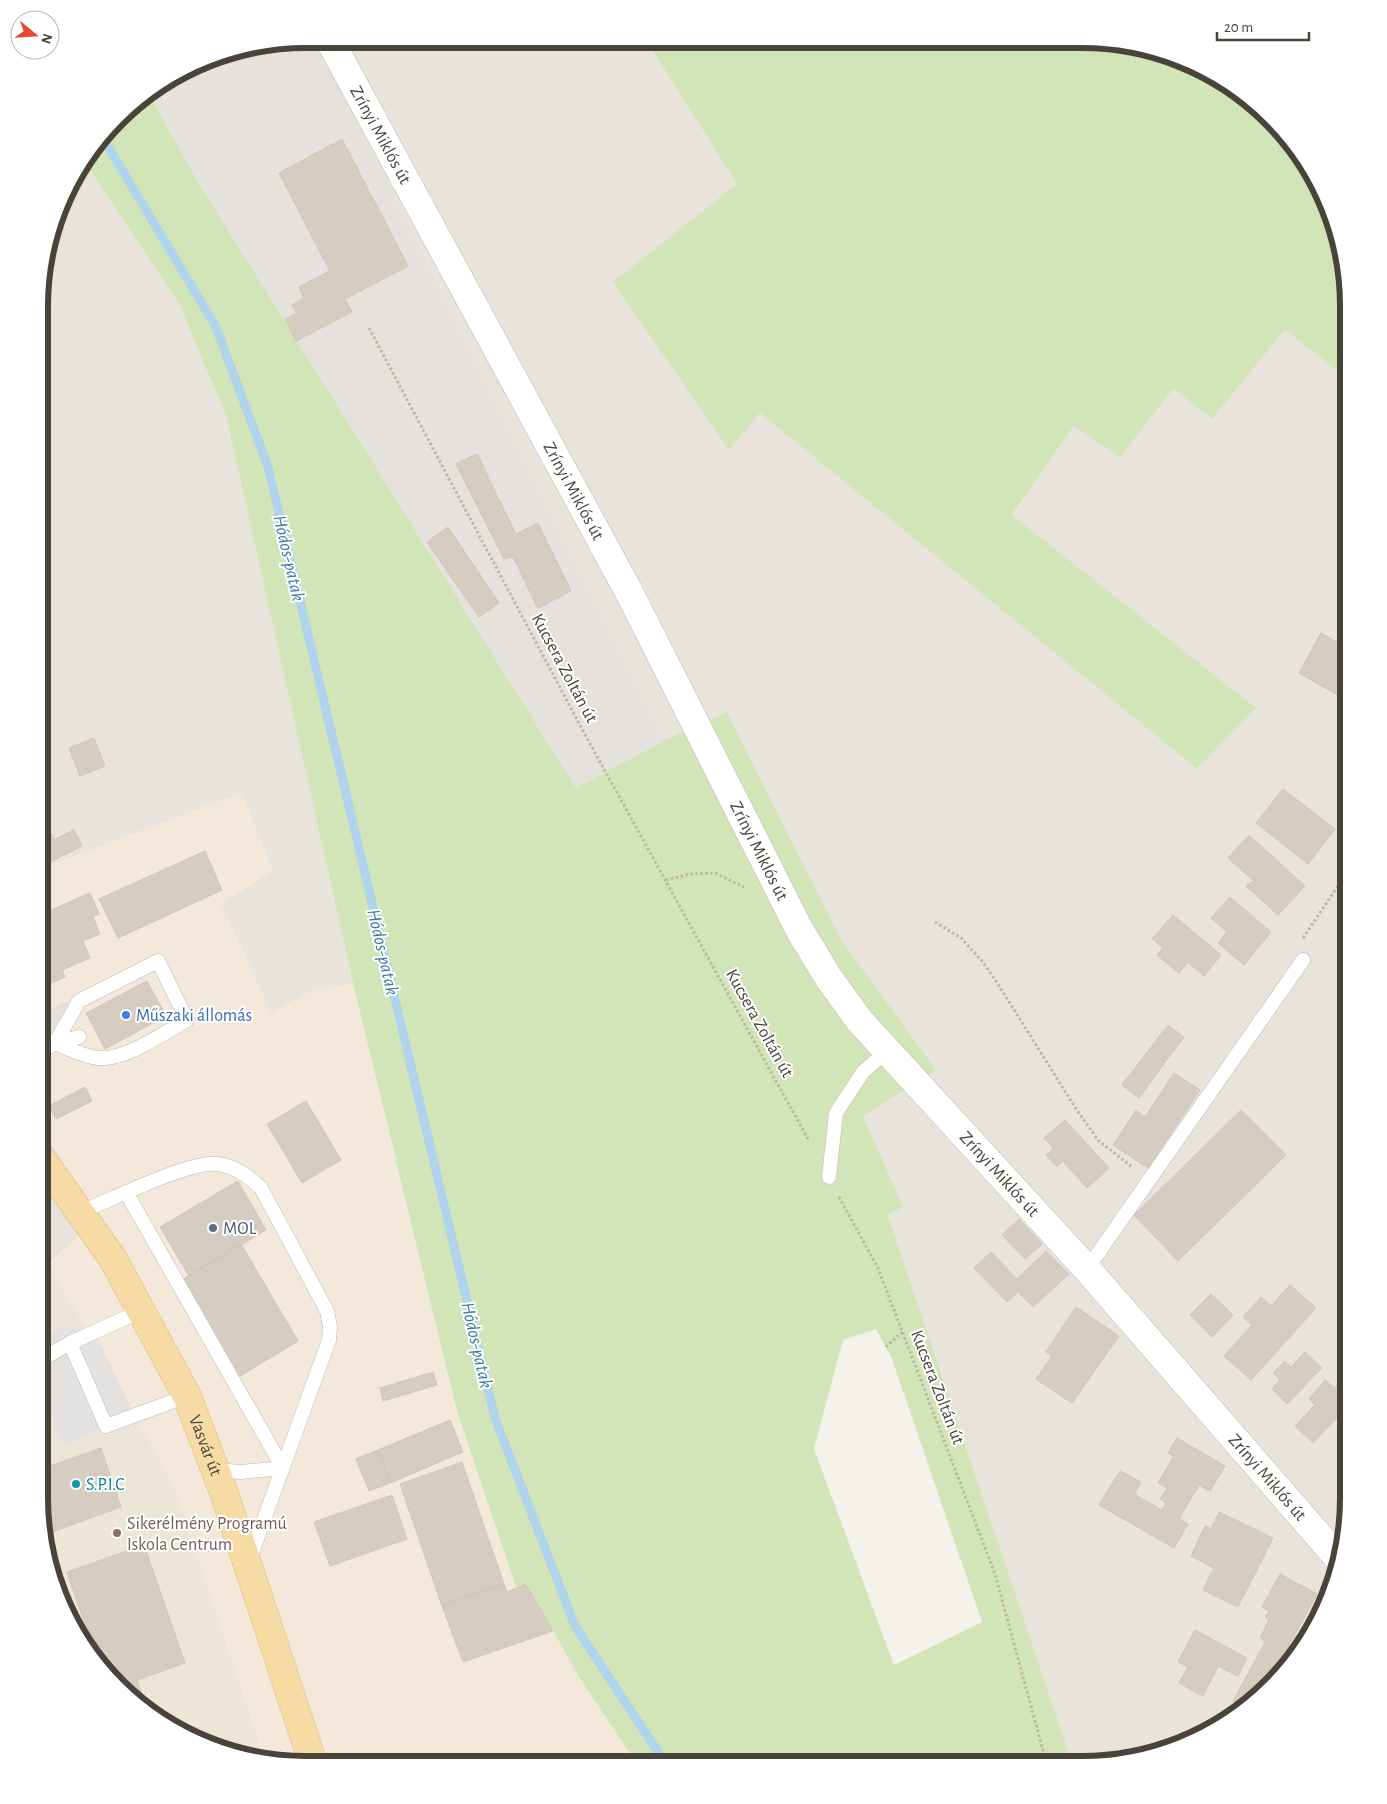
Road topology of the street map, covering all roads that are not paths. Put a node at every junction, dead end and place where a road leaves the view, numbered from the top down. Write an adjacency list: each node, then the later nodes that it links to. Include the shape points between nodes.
1 (334, 48): 6 (street, Zrínyi Miklós út, via 630,594 800,929 828,977)
2 (1303, 960): 11 (lane)
3 (80, 1037): 4 (lane)
4 (55, 1043): 4 (lane, via 96,1058 107,1058 124,1053 187,1020 158,961 79,1001); 5 (lane)
5 (48, 1048)
6 (887, 1051): 8 (lane, via 863,1072 836,1113); 11 (street, Zrínyi Miklós út)
7 (48, 1167): 10 (main road, Vasvár út)
8 (829, 1177)
9 (126, 1192): 10 (lane); 16 (lane); 16 (lane, via 194,1166 216,1164 232,1167 261,1188 327,1311 330,1326 329,1340)
10 (81, 1212): 12 (main road, Vasvár út, via 113,1259)
11 (1087, 1269): 18 (street, Zrínyi Miklós út)
12 (141, 1311): 13 (lane); 15 (main road, Vasvár út)
13 (70, 1343): 14 (lane); 15 (lane, via 106,1426)
14 (48, 1356)
15 (187, 1396): 17 (main road, Vasvár út)
16 (283, 1468): 17 (lane, via 241,1472); 19 (lane)
17 (215, 1470): 19 (main road, Vasvár út)
18 (1334, 1553)
19 (248, 1564): 20 (main road, Vasvár út)
20 (311, 1756)

